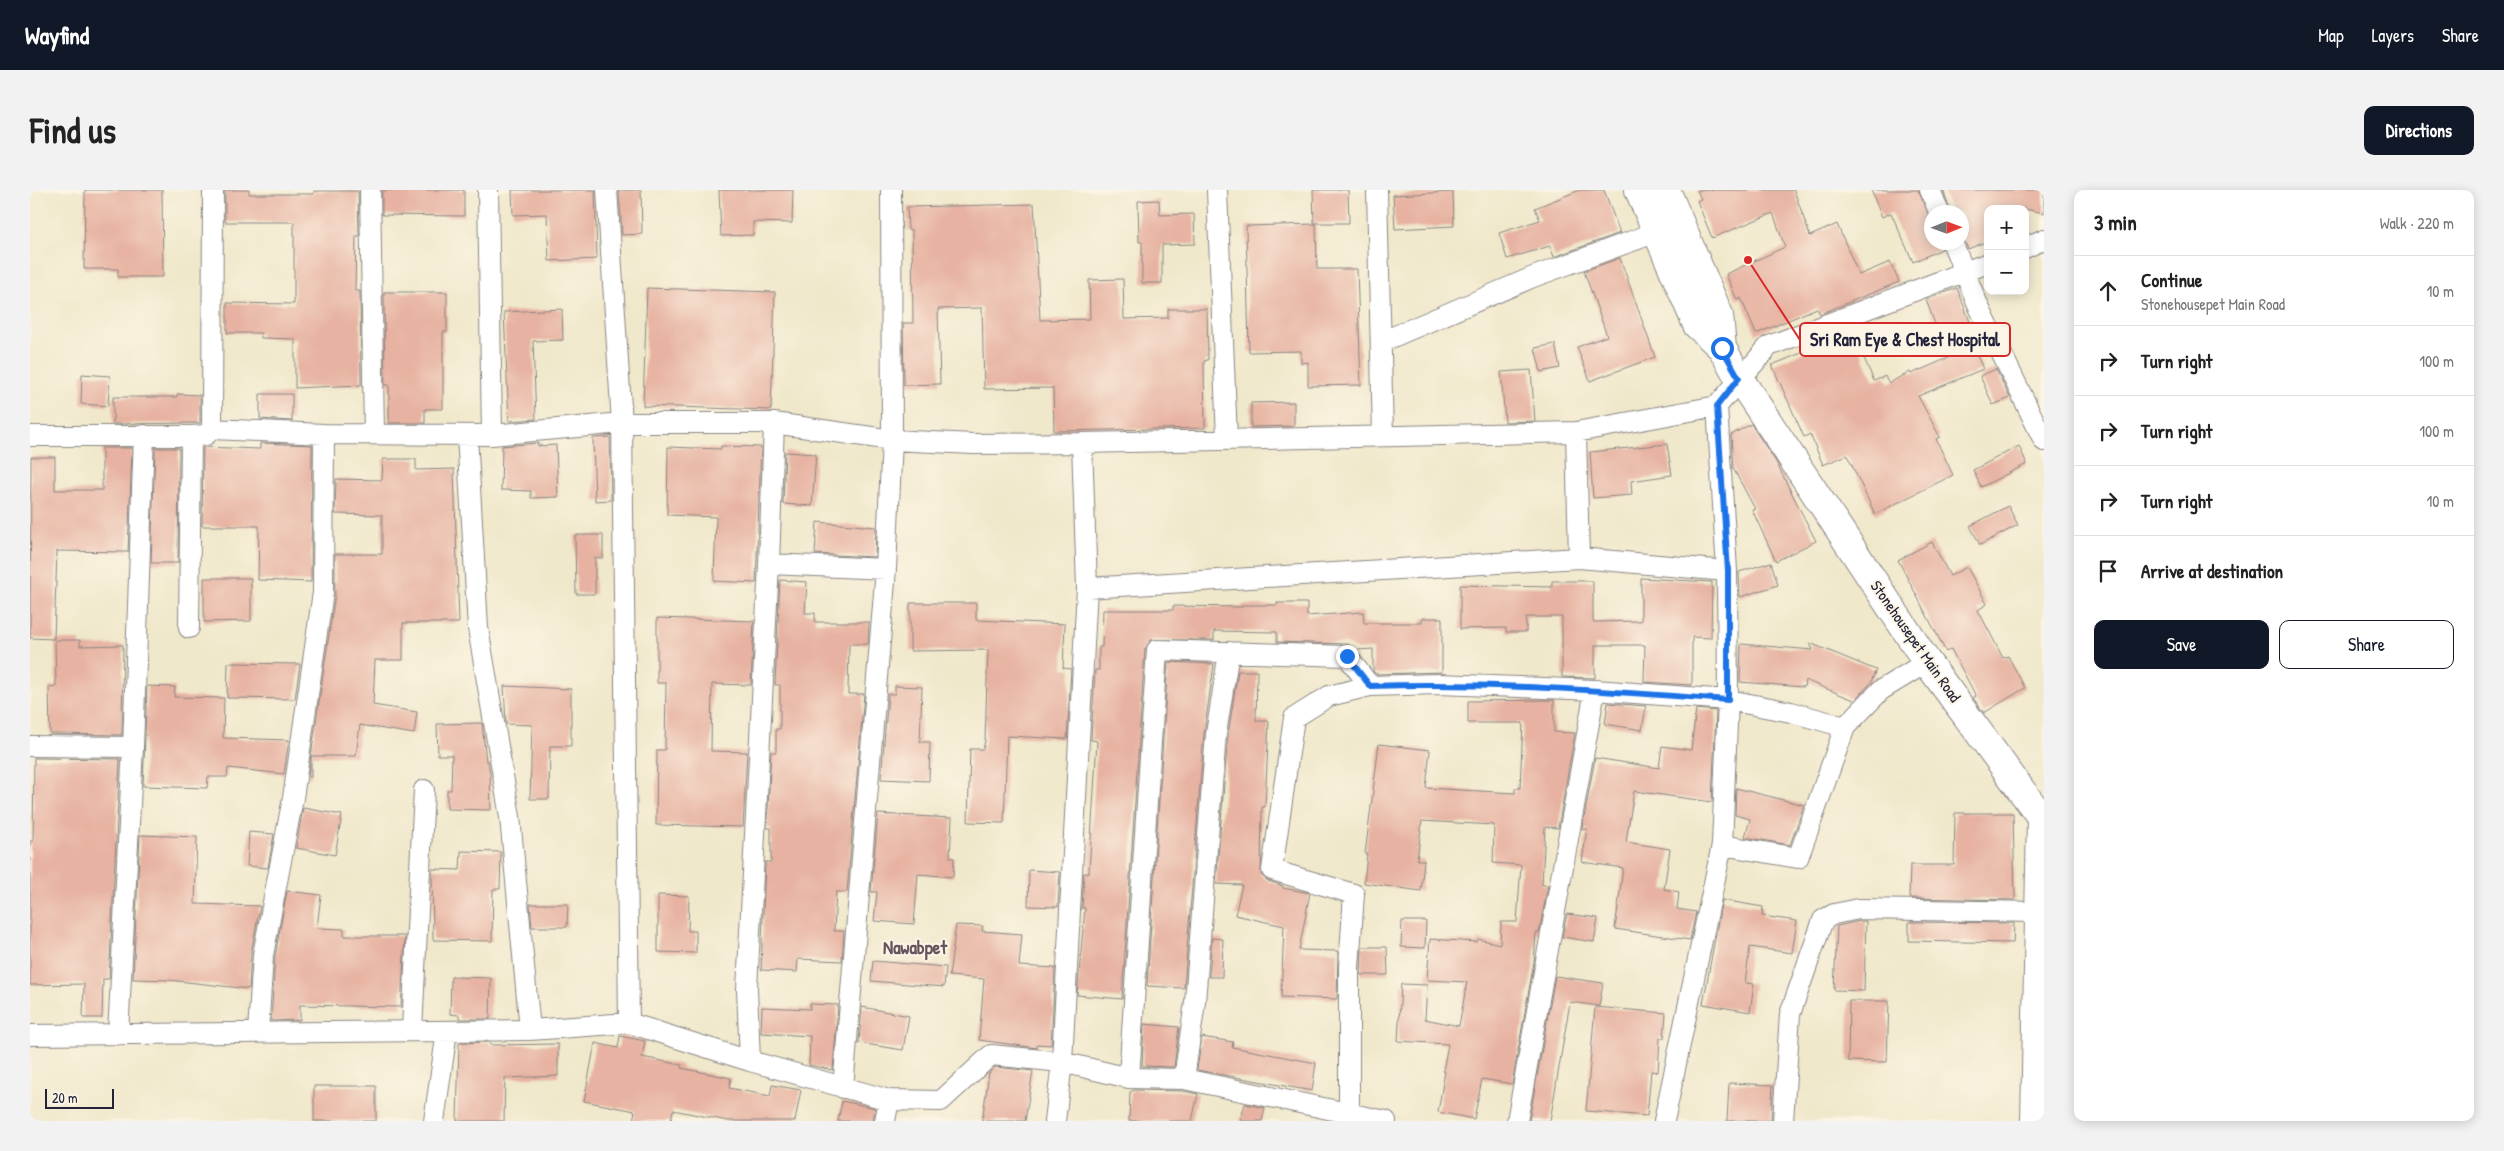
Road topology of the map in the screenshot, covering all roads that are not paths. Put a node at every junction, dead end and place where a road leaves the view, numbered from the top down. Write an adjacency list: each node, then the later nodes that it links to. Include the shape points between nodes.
1 (213, 190): 24 (street)
2 (370, 190): 26 (street)
3 (488, 190): 30 (street)
4 (607, 190): 22 (street)
5 (891, 190): 34 (street)
6 (1217, 190): 35 (street)
7 (1377, 190): 18 (street)
8 (1639, 190): 12 (main road)
9 (1666, 190): 19 (main road, Stonehousepet Main Road, via 1719,315)
10 (1930, 190): 11 (street)
11 (1936, 205)
12 (1656, 232): 18 (street, via 1533,277); 19 (main road, via 1697,325)
13 (2044, 239): 14 (street)
14 (2029, 246)
15 (1955, 250): 17 (street)
16 (1984, 265): 17 (street)
17 (1964, 272): 20 (street, via 1769,346); 36 (street)
18 (1381, 342): 33 (street)
19 (1722, 348): 20 (main road, Stonehousepet Main Road)
20 (1739, 378): 21 (street); 45 (main road, Stonehousepet Main Road)
21 (1717, 406): 25 (street); 41 (street)
22 (622, 423): 23 (street); 30 (street); 55 (street)
23 (774, 423): 34 (street); 39 (street)
24 (212, 429): 27 (street); 32 (street, via 206,435)
25 (1576, 432): 33 (street); 38 (street)
26 (374, 433): 27 (street); 28 (street)
27 (324, 434): 59 (street, via 322,592 293,798 263,954)
28 (467, 434): 30 (street); 57 (street, via 478,628 510,817)
29 (144, 435): 31 (street); 32 (street); 51 (street)
30 (492, 435)
31 (30, 436)
32 (191, 436): 43 (street)
33 (1383, 436): 35 (street)
34 (892, 440): 37 (street, via 973,444); 40 (street)
35 (1227, 440): 37 (street)
36 (2044, 441)
37 (1082, 443): 42 (street)
38 (1579, 558): 41 (street); 42 (street)
39 (769, 564): 40 (street); 62 (street, via 747,989)
40 (886, 569): 66 (street)
41 (1728, 571): 48 (street)
42 (1087, 588): 63 (street)
43 (189, 628)
44 (1229, 652): 46 (street, via 1347,656); 64 (street, via 1157,650); 65 (street, via 1216,734 1195,1002)
45 (1927, 662): 49 (street, via 1881,690); 54 (main road, Stonehousepet Main Road, via 2042,817)
46 (1370, 686): 47 (street, via 1438,684); 68 (street, via 1329,696 1294,718 1272,870 1354,894 1349,967)
47 (1594, 690): 48 (street); 73 (street)
48 (1728, 700): 49 (street); 53 (street)
49 (1846, 727): 53 (street, via 1798,858)
50 (30, 746): 51 (street)
51 (134, 747): 61 (street)
52 (424, 790): 56 (street)
53 (1722, 845): 74 (street)
54 (2039, 912): 75 (street, via 1859,909 1834,914 1823,920 1790,1014); 76 (main road, Stonehousepet Main Road)
55 (630, 1023): 57 (street); 62 (street)
56 (412, 1030): 58 (street); 59 (street)
57 (530, 1030): 58 (street)
58 (447, 1031): 69 (street)
59 (258, 1032): 61 (street)
60 (30, 1035): 61 (street)
61 (118, 1035)
62 (750, 1061): 66 (street)
63 (1062, 1062): 64 (street); 67 (street, via 991,1054 941,1101); 71 (street)
64 (1129, 1078): 65 (street)
65 (1184, 1079): 68 (street)
66 (843, 1088): 67 (street)
67 (889, 1100): 70 (street)
68 (1349, 1117): 72 (street)
69 (434, 1121)
70 (885, 1121)
71 (1055, 1121)
72 (1386, 1121)
73 (1517, 1121)
74 (1664, 1121)
75 (1783, 1121)
76 (2035, 1121)

